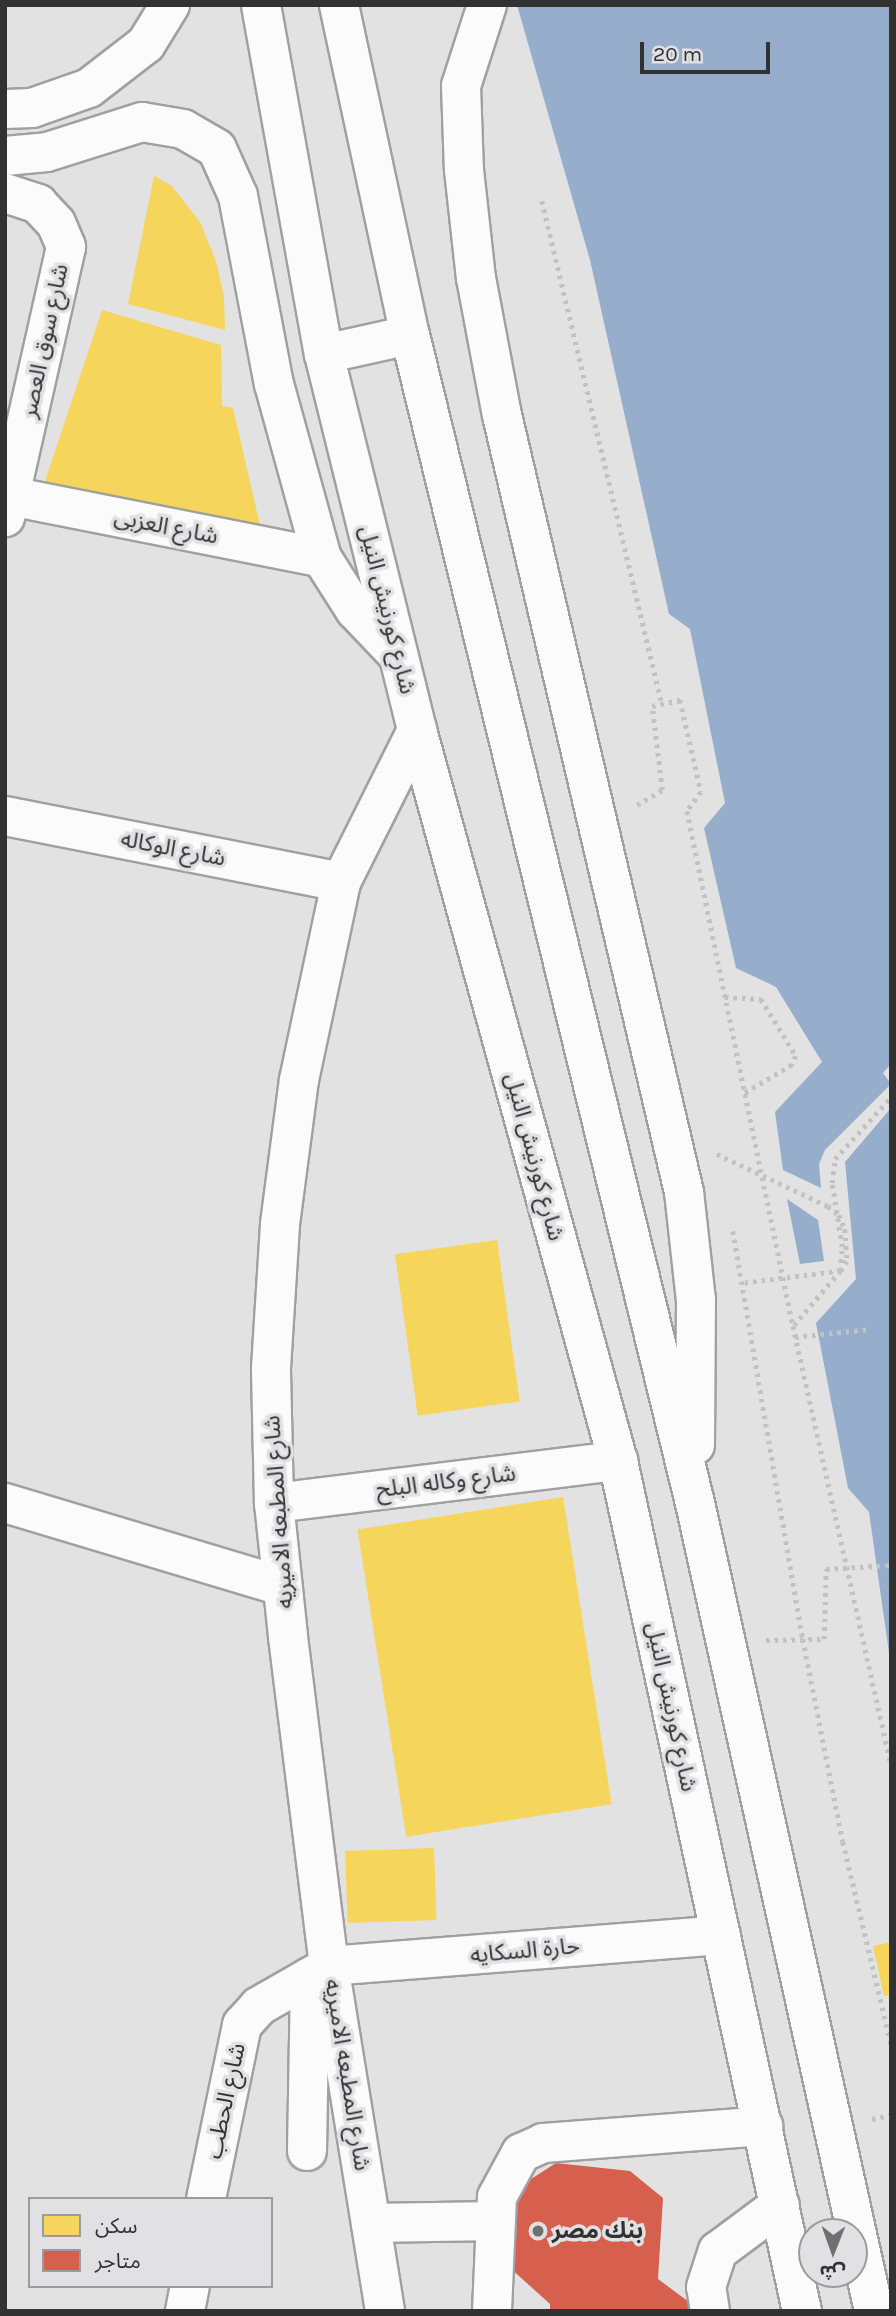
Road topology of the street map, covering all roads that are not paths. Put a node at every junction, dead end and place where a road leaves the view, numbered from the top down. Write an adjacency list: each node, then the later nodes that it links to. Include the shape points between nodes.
1 (170, 5): 5 (main road, via 146,44 89,88)
2 (261, 5): 9 (main road, شارع كورنيش النيل)
3 (339, 5): 8 (main road)
4 (487, 5): 20 (main road, via 461,86 476,278 511,455 684,1192 696,1300)
5 (19, 109)
6 (5, 156): 12 (main road, via 47,152 142,122 183,129 217,149 238,197 274,384)
7 (5, 193): 10 (main road, شارع سوق العصر, via 38,204 56,223 66,247)
8 (410, 335): 9 (main road); 20 (main road)
9 (324, 354): 13 (main road, شارع كورنيش النيل)
10 (13, 452): 11 (main road, شارع سوق العصر)
11 (8, 506): 12 (main road, شارع العزبى)
12 (322, 558): 13 (main road, via 355,610)
13 (397, 654): 14 (main road, شارع كورنيش النيل)
14 (417, 730): 16 (main road, شارع المطبعه الاميريه); 17 (main road, شارع كورنيش النيل)
15 (5, 816): 16 (main road, شارع الوكاله)
16 (341, 882): 19 (main road, شارع المطبعه الاميريه, via 299,1080 280,1224 271,1368)
17 (618, 1461): 19 (main road, شارع وكاله البلح); 22 (main road, شارع كورنيش النيل)
18 (5, 1503): 21 (main road)
19 (274, 1503): 21 (main road, شارع المطبعه الاميريه)
20 (695, 1503): 36 (main road)
21 (282, 1586): 23 (main road, شارع المطبعه الاميريه)
22 (721, 1935): 23 (main road, حارة السكايه); 24 (main road, شارع كورنيش النيل)
23 (320, 1972): 25 (main road); 26 (main road, شارع الحطب, via 259,2006 242,2025); 29 (main road, شارع المطبعه الاميريه)
24 (763, 2126): 27 (main road, شارع كورنيش النيل); 28 (main road, via 543,2143 521,2153 507,2171 497,2197)
25 (307, 2151)
26 (206, 2197)
27 (780, 2206): 34 (main road, via 718,2251 706,2287); 35 (main road, شارع كورنيش النيل)
28 (496, 2221): 29 (main road); 33 (main road)
29 (371, 2223): 32 (main road, شارع المطبعه الاميريه)
30 (190, 2288): 31 (main road)
31 (185, 2311)
32 (385, 2311)
33 (492, 2311)
34 (710, 2311)
35 (802, 2311)
36 (874, 2311)

